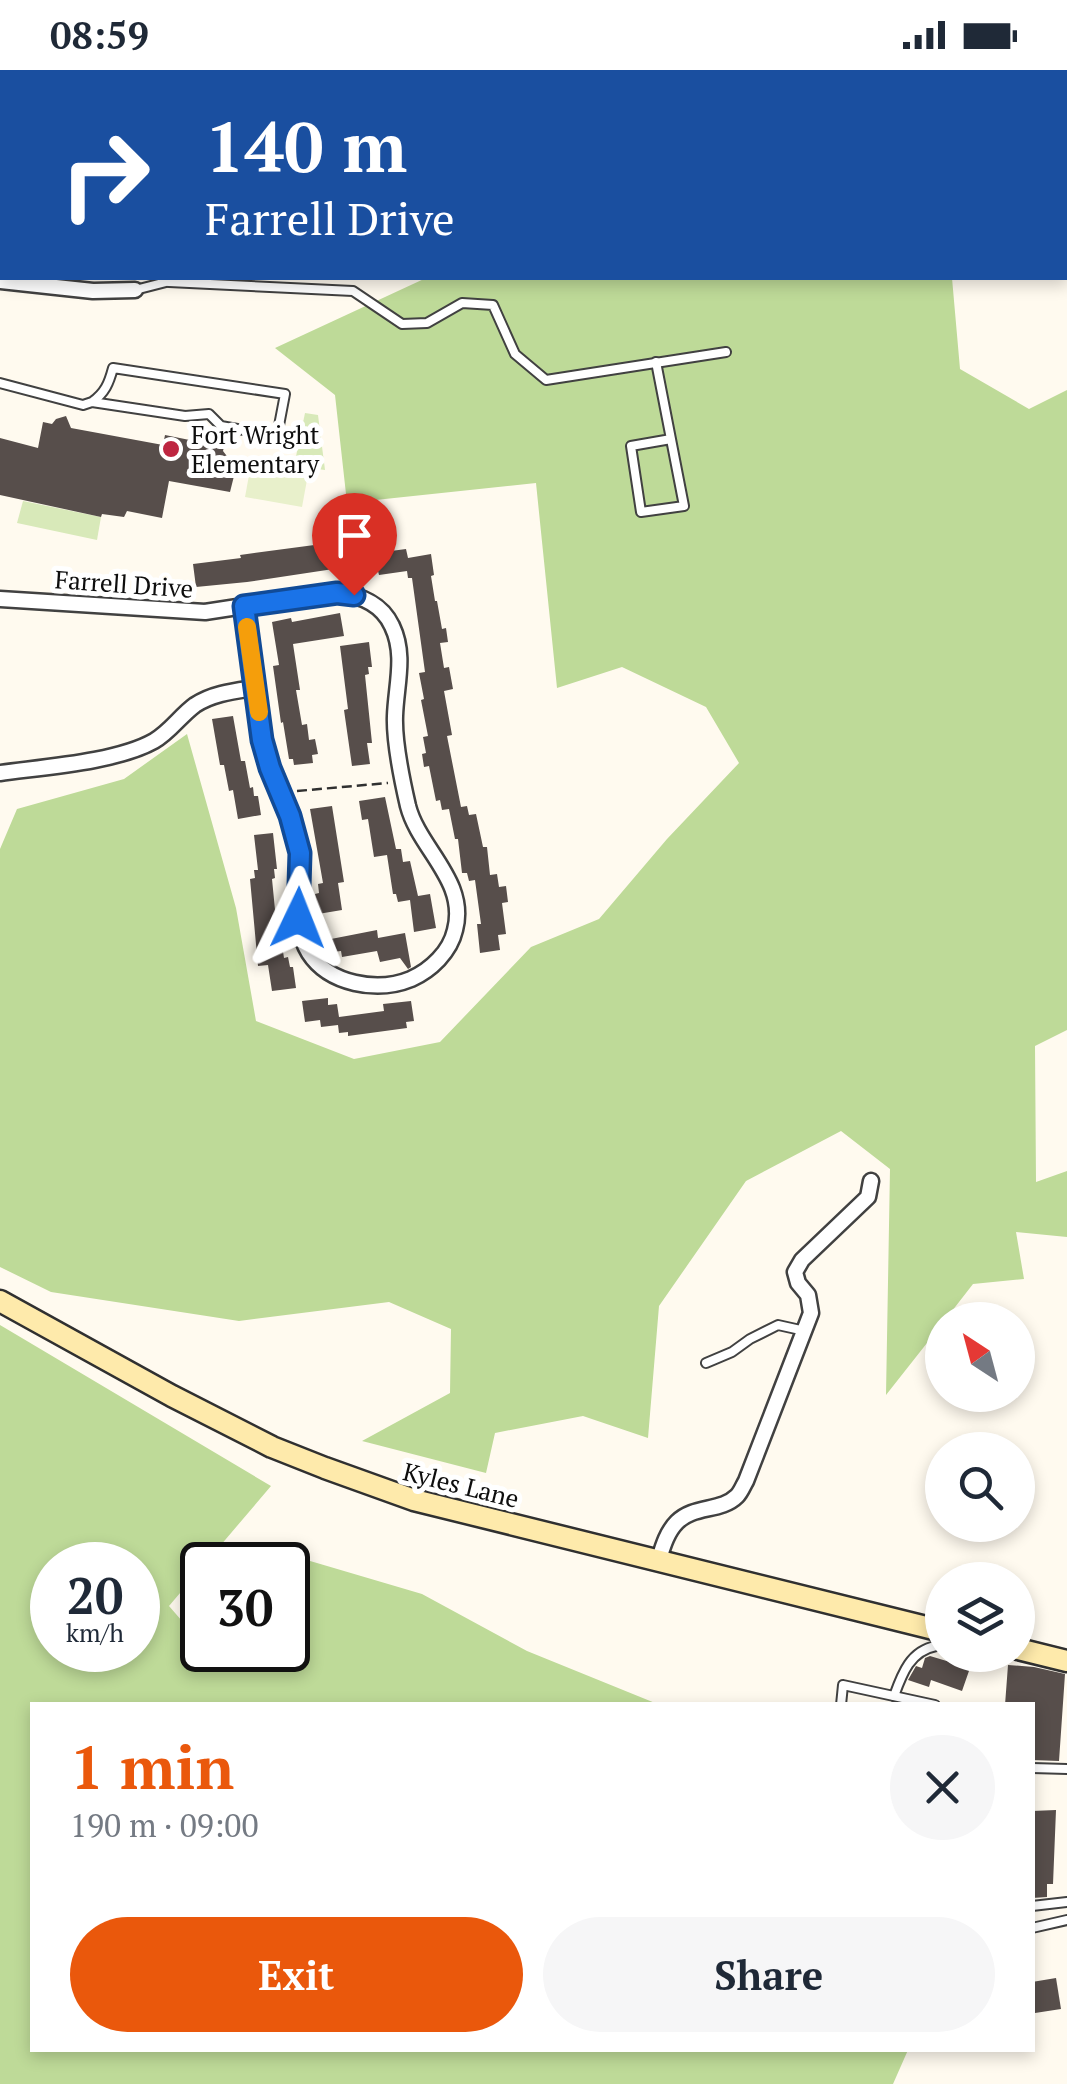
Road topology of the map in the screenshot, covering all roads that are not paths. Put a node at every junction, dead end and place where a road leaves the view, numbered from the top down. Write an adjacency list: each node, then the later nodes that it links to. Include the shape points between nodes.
1 (173, 280): 3 (lane); 5 (lane, via 354,291 402,324 427,324 462,303 494,305 515,354 546,380)
2 (0, 281): 3 (street)
3 (135, 290)
4 (726, 352): 5 (lane)
5 (656, 362): 8 (lane)
6 (0, 382): 7 (lane)
7 (92, 402): 7 (lane, via 209,414 221,426 278,436 286,394 112,368 108,386)
8 (671, 439): 8 (lane, via 684,506 641,512 631,446)
9 (0, 599): 10 (street, Farrell Drive, via 205,612)
10 (244, 606): 11 (street, Farrell Drive); 11 (street, Farrell Drive, via 337,593 367,600 390,622 399,644 395,717 409,809 456,900 456,929 426,970 404,981 352,983 321,968 307,950 298,918 300,853 262,740)
11 (256, 688): 12 (street, via 207,699 137,748)
12 (0, 773)
13 (871, 1182): 15 (street, via 868,1197 795,1272 812,1313)
14 (0, 1301): 17 (main road, Kyles Lane, via 172,1396 325,1468 414,1500)
15 (804, 1331): 16 (lane, via 778,1325); 17 (street, via 746,1482 722,1505 676,1523)
16 (706, 1363)
17 (659, 1559): 18 (main road, Kyles Lane)
18 (925, 1626)
19 (925, 1649): 22 (lane, via 904,1667)
20 (1035, 1653): 21 (main road)
21 (1067, 1661)
22 (894, 1696): 23 (lane, via 844,1686); 24 (lane)
23 (841, 1702)
24 (921, 1702)
25 (1035, 1768): 26 (lane)
26 (1067, 1770)
27 (1067, 1902): 28 (lane)
28 (1035, 1906)
29 (1067, 1920): 30 (lane)
30 (1035, 1927)

